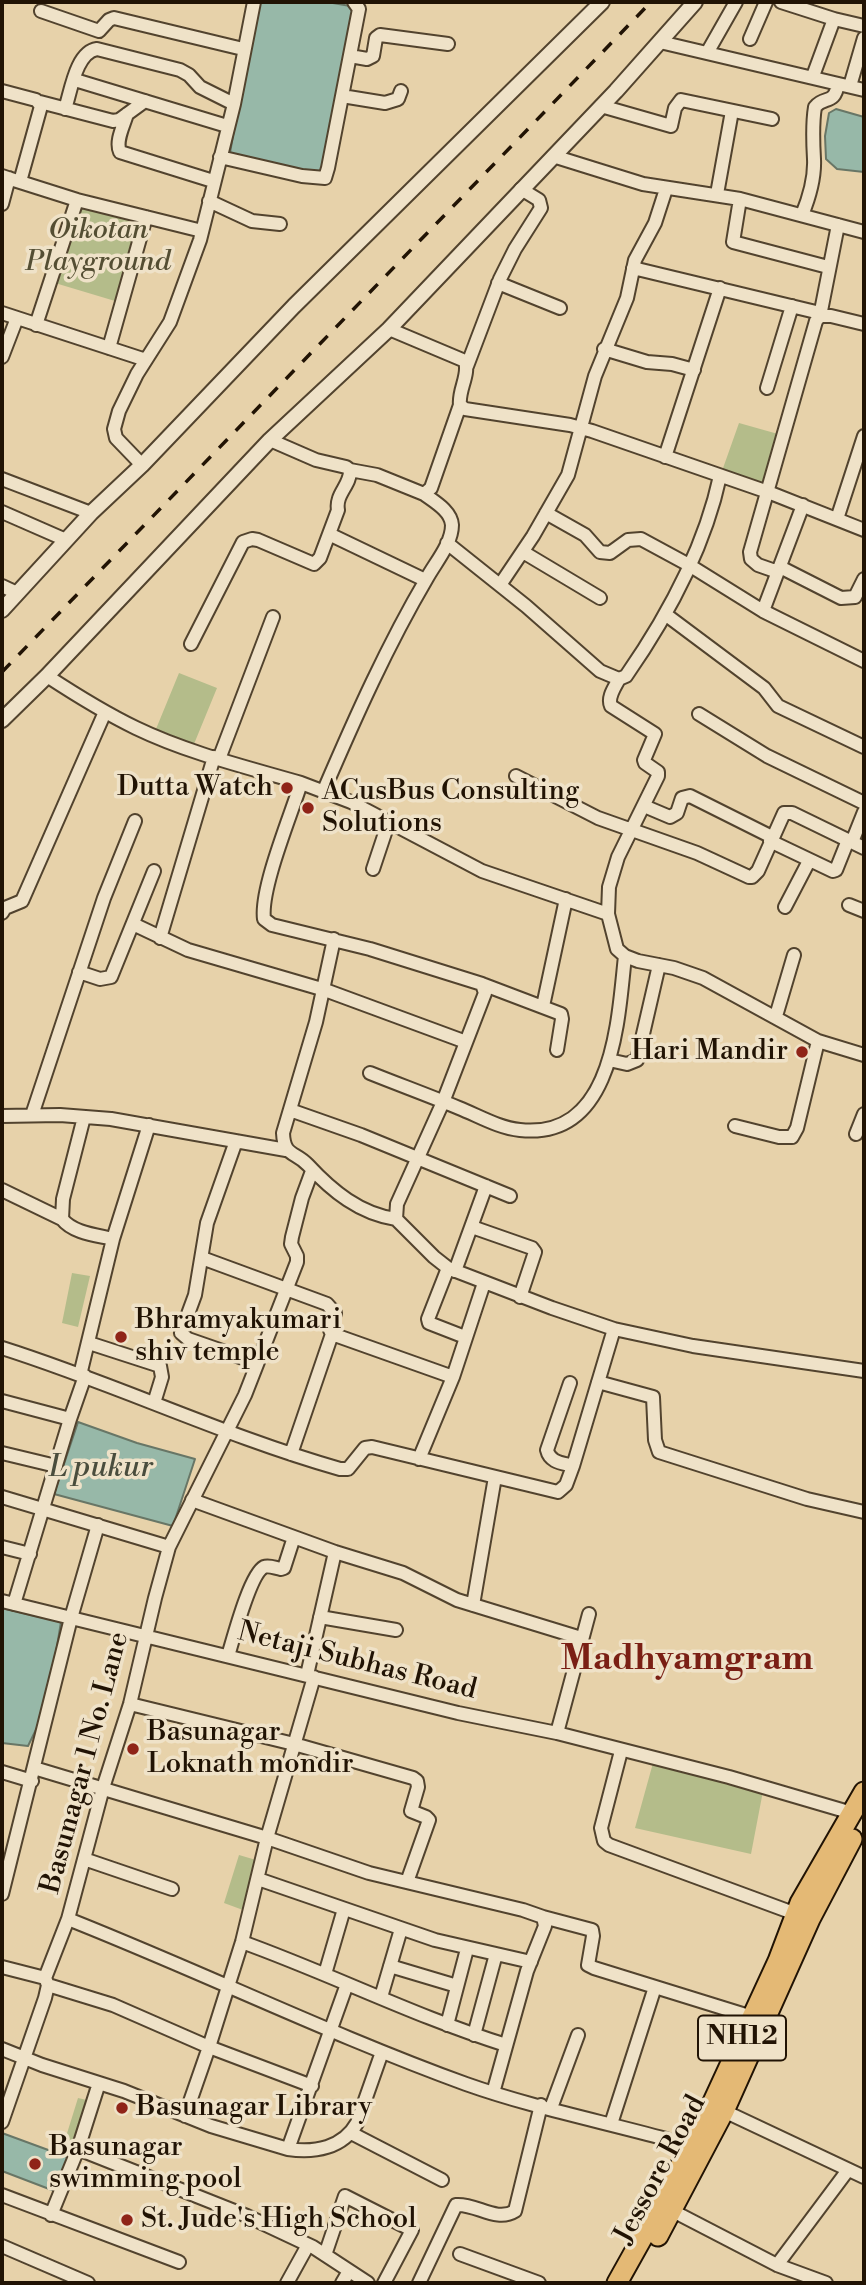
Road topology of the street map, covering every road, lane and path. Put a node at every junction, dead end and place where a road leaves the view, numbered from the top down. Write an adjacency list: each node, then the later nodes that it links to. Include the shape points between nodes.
1 (254, 2): 15 (street)
2 (602, 2): 75 (street, via 294,306)
3 (695, 2): 13 (street)
4 (736, 2): 16 (street)
5 (766, 2): 12 (street)
6 (781, 2): 9 (street)
7 (358, 4): 17 (street)
8 (41, 11): 15 (street, via 99,31 114,18)
9 (834, 19): 10 (street); 18 (street)
10 (864, 26)
11 (864, 38): 20 (street)
12 (750, 39)
13 (660, 42): 16 (street); 28 (street)
14 (448, 44): 17 (street, via 380,35 373,56)
15 (243, 49): 27 (street)
16 (707, 53): 18 (street)
17 (349, 56): 24 (street)
18 (813, 76): 20 (street)
19 (75, 80): 25 (street); 27 (street, via 85,55 102,50 180,70 200,87); 29 (street)
20 (844, 85): 22 (street); 45 (street, via 831,100 815,107 814,162)
21 (401, 90): 24 (street, via 398,99 385,103)
22 (864, 90)
23 (2, 91): 26 (street)
24 (342, 96): 35 (street, via 325,178)
25 (145, 101): 31 (street); 33 (street)
26 (40, 102): 29 (street); 36 (street, via 24,172)
27 (234, 104): 33 (street)
28 (601, 106): 30 (street, via 671,126 681,100); 34 (street)
29 (65, 109): 31 (street, via 106,121)
30 (732, 111): 32 (street); 40 (street)
31 (127, 114): 37 (street, via 117,147 120,152)
32 (772, 119)
33 (227, 126): 35 (street)
34 (553, 156): 38 (street); 39 (street)
35 (220, 157): 37 (street)
36 (9, 178): 42 (street); 44 (street)
37 (213, 181): 43 (street)
38 (521, 189): 53 (street, via 538,200 541,208); 62 (street)
39 (666, 189): 40 (street); 52 (street, via 656,223)
40 (717, 194): 41 (street)
41 (740, 199): 45 (street); 51 (street, via 733,242)
42 (77, 200): 46 (street); 60 (street)
43 (209, 201): 47 (street, via 252,220); 49 (street)
44 (2, 204)
45 (802, 215): 48 (street)
46 (146, 217): 49 (street); 63 (street)
47 (280, 224)
48 (838, 225): 50 (street); 51 (street)
49 (202, 231): 66 (street, via 170,322)
50 (864, 232)
51 (828, 267): 58 (street)
52 (633, 268): 54 (street); 64 (street, via 627,298)
53 (498, 283): 56 (street); 67 (street)
54 (720, 288): 55 (street); 68 (street)
55 (792, 306): 58 (street); 69 (street)
56 (560, 308)
57 (2, 313): 59 (street)
58 (820, 314): 61 (street); 79 (street)
59 (17, 318): 60 (street); 65 (street)
60 (36, 324): 63 (street)
61 (864, 324)
62 (389, 329): 67 (street, via 459,356); 73 (street)
63 (108, 348): 66 (street)
64 (604, 349): 68 (street); 71 (street)
65 (2, 357)
66 (146, 360): 75 (street, via 114,429)
67 (467, 366): 70 (street)
68 (694, 370): 74 (street)
69 (767, 388)
70 (460, 405): 71 (street, via 472,412); 80 (street, via 431,488)
71 (582, 428): 74 (street); 84 (street, via 568,475)
72 (864, 436): 85 (street)
73 (270, 440): 76 (street); 105 (street)
74 (664, 457): 77 (street)
75 (142, 465): 83 (street)
76 (350, 471): 80 (street, via 377,475); 87 (street)
77 (720, 477): 79 (street); 91 (street, via 709,520)
78 (2, 479): 83 (street)
79 (768, 492): 81 (street); 92 (street, via 750,552 758,565)
80 (424, 495): 89 (street, via 451,521)
81 (803, 505): 85 (street); 92 (street)
82 (2, 512): 88 (street)
83 (91, 513): 88 (street)
84 (546, 513): 90 (street); 91 (street, via 585,535 600,552 610,553 628,540 641,539)
85 (837, 519): 86 (street)
86 (864, 530)
87 (329, 534): 94 (street); 103 (street, via 314,564 258,540 243,542)
88 (66, 540): 97 (street)
89 (447, 544): 94 (street); 95 (street)
90 (523, 552): 95 (street); 98 (street)
91 (689, 565): 100 (street); 101 (street)
92 (779, 569): 93 (street, via 841,598 855,597); 100 (street)
93 (864, 579)
94 (425, 580): 114 (street, via 360,706)
95 (500, 585): 106 (street, via 600,671)
96 (2, 586): 97 (street)
97 (17, 593): 99 (street)
98 (600, 598)
99 (2, 610)
100 (763, 611): 104 (street)
101 (665, 614): 106 (street, via 626,676); 110 (street, via 764,688 778,706)
102 (273, 617): 111 (street)
103 (191, 644)
104 (864, 661)
105 (47, 676): 107 (street); 109 (street)
106 (619, 679): 116 (street, via 611,706 654,734 644,760 658,776)
107 (105, 712): 111 (street); 130 (street, via 22,901)
108 (699, 714): 115 (street, via 767,756)
109 (2, 720)
110 (864, 747)
111 (217, 758): 113 (street); 133 (street)
112 (516, 776): 120 (street, via 598,818)
113 (301, 783): 114 (street); 134 (street, via 268,884 264,919 272,925)
114 (324, 790): 119 (street)
115 (864, 803)
116 (644, 806): 120 (street); 121 (street, via 670,817 677,813 682,798 691,796)
117 (864, 812): 122 (street)
118 (135, 821): 138 (street)
119 (389, 821): 124 (street); 126 (street, via 482,871)
120 (633, 830): 121 (street, via 749,877 755,875); 131 (street, via 613,872)
121 (771, 839): 122 (street, via 780,818 788,812); 123 (street)
122 (855, 844): 123 (street, via 836,870)
123 (808, 861): 128 (street)
124 (373, 869)
125 (154, 871): 132 (street)
126 (566, 899): 131 (street); 141 (street)
127 (849, 905): 129 (street)
128 (785, 907)
129 (864, 911)
130 (2, 913)
131 (608, 914): 135 (street, via 617,949)
132 (133, 924): 133 (street); 138 (street, via 111,977 100,979)
133 (160, 938): 140 (street)
134 (334, 939): 139 (street); 140 (street)
135 (625, 956): 137 (street); 147 (street)
136 (794, 956): 142 (street)
137 (659, 965): 142 (street, via 711,982); 147 (street, via 637,1060 627,1064)
138 (79, 972): 152 (street)
139 (482, 984): 141 (street); 144 (street, via 485,993)
140 (325, 990): 144 (street); 150 (street)
141 (543, 1006): 145 (street, via 561,1014)
142 (775, 1016): 143 (street)
143 (818, 1041): 146 (street); 156 (street, via 792,1137)
144 (467, 1042): 149 (street)
145 (557, 1050)
146 (864, 1055)
147 (609, 1060): 149 (street, via 588,1104 577,1115 549,1128 520,1130)
148 (370, 1073): 149 (street)
149 (443, 1102): 160 (street)
150 (290, 1110): 159 (street, via 283,1133); 160 (street)
151 (864, 1114): 157 (street)
152 (32, 1115): 153 (street); 154 (street)
153 (2, 1116)
154 (84, 1117): 155 (street); 165 (street)
155 (149, 1125): 158 (street); 168 (street)
156 (735, 1126)
157 (856, 1134)
158 (236, 1141): 159 (street); 169 (street, via 207,1223)
159 (286, 1150): 161 (street)
160 (415, 1159): 162 (street); 166 (street, via 397,1204)
161 (312, 1171): 166 (street, via 359,1207); 172 (street, Basunagar 1 No. Lane, via 292,1237 297,1262)
162 (486, 1186): 164 (street); 167 (street)
163 (2, 1190): 165 (street)
164 (510, 1196)
165 (62, 1220): 168 (street, via 67,1226)
166 (396, 1220): 170 (street)
167 (472, 1227): 170 (street); 173 (street, via 535,1252)
168 (113, 1239): 177 (street)
169 (202, 1258): 172 (street); 179 (street, via 181,1333)
170 (451, 1269): 171 (street); 176 (street, via 428,1319)
171 (484, 1283): 173 (street); 176 (street)
172 (287, 1287): 175 (street, via 333,1308); 179 (street, Basunagar 1 No. Lane)
173 (520, 1297): 174 (street)
174 (614, 1329): 180 (street, via 693,1346); 183 (street)
175 (332, 1334): 182 (street); 190 (street)
176 (465, 1337): 182 (street)
177 (89, 1343): 181 (street); 186 (street, via 160,1366 162,1377)
178 (2, 1348): 181 (street)
179 (257, 1363): 188 (street, Basunagar 1 No. Lane)
180 (864, 1371)
181 (82, 1376): 186 (street); 187 (street)
182 (453, 1377): 191 (street)
183 (598, 1382): 193 (street); 198 (street, via 653,1398 659,1452)
184 (570, 1383): 193 (street, via 547,1450 555,1461)
185 (2, 1401): 187 (street)
186 (154, 1403): 188 (street)
187 (70, 1419): 192 (street)
188 (230, 1427): 190 (street); 196 (street, Basunagar 1 No. Lane)
189 (2, 1453): 192 (street)
190 (291, 1454): 191 (street, via 340,1469 348,1469 365,1448 372,1447)
191 (419, 1459): 194 (street)
192 (56, 1466): 197 (street)
193 (573, 1466): 194 (street, via 558,1492)
194 (495, 1477): 206 (street)
195 (2, 1497): 197 (street)
196 (191, 1500): 200 (street); 202 (street, Basunagar 1 No. Lane)
197 (44, 1509): 199 (street); 204 (street)
198 (864, 1513)
199 (98, 1525): 202 (street); 208 (street)
200 (294, 1537): 203 (street); 213 (street, via 284,1568 263,1567 255,1578)
201 (2, 1547): 204 (street)
202 (169, 1547): 211 (street, Basunagar 1 No. Lane)
203 (335, 1552): 206 (street, via 403,1573); 209 (street)
204 (30, 1554): 205 (street)
205 (8, 1602): 208 (street, Netaji Subhas Road)
206 (473, 1605): 212 (street)
207 (589, 1614): 212 (street)
208 (71, 1618): 211 (street, Netaji Subhas Road); 220 (street)
209 (320, 1618): 210 (street); 214 (street)
210 (396, 1630)
211 (146, 1636): 213 (street, Netaji Subhas Road); 215 (street, Basunagar 1 No. Lane)
212 (581, 1638): 216 (street)
213 (228, 1656): 214 (street, Netaji Subhas Road)
214 (310, 1676): 216 (street, Netaji Subhas Road); 217 (street)
215 (130, 1704): 217 (street); 221 (street, Basunagar 1 No. Lane)
216 (557, 1733): 218 (street, Netaji Subhas Road)
217 (294, 1744): 224 (street); 227 (street, via 417,1781 411,1811 429,1821)
218 (621, 1751): 223 (street, Netaji Subhas Road); 231 (street, via 601,1828 604,1841)
219 (2, 1772): 220 (street)
220 (33, 1775): 221 (street); 229 (street)
221 (103, 1788): 224 (street); 225 (street, Basunagar 1 No. Lane)
222 (864, 1792): 223 (highway, NH12)
223 (858, 1815): 231 (highway, NH12, via 821,1865); 262 (highway, Jessore Road / NH12)
224 (267, 1838): 226 (street); 227 (street)
225 (84, 1859): 228 (street); 233 (street, Basunagar 1 No. Lane)
226 (258, 1879): 230 (street); 235 (street)
227 (407, 1882): 232 (street)
228 (172, 1889)
229 (2, 1894)
230 (344, 1909): 234 (street); 241 (street)
231 (796, 1914): 248 (highway, NH12)
232 (543, 1917): 238 (street, via 545,1926); 246 (street, via 592,1930 588,1965 593,1969)
233 (68, 1919): 242 (street, Basunagar 1 No. Lane); 244 (street)
234 (401, 1929): 236 (street); 239 (street)
235 (242, 1942): 241 (street); 244 (street)
236 (467, 1949): 237 (street); 245 (street)
237 (496, 1954): 238 (street); 251 (street)
238 (531, 1962): 253 (street)
239 (390, 1966): 245 (street); 247 (street)
240 (2, 1967): 242 (street)
241 (325, 1974): 243 (street)
242 (47, 1981): 254 (street); 257 (street, Basunagar 1 No. Lane)
243 (347, 1984): 247 (street); 250 (street)
244 (229, 1985): 250 (street); 254 (street)
245 (457, 1986): 249 (street)
246 (655, 1987): 248 (street); 265 (street)
247 (381, 1997): 249 (street)
248 (752, 2017): 269 (highway, NH12)
249 (447, 2025): 251 (street)
250 (331, 2030): 256 (street); 259 (street)
251 (474, 2035): 253 (street)
252 (578, 2035): 261 (street)
253 (506, 2045): 260 (street)
254 (209, 2047): 259 (street); 263 (street)
255 (2, 2049): 257 (street)
256 (382, 2052): 260 (street); 266 (street)
257 (24, 2058): 258 (street); 264 (street, Basunagar 1 No. Lane)
258 (99, 2083): 263 (street); 267 (street)
259 (312, 2086): 268 (street)
260 (493, 2093): 261 (street)
261 (546, 2107): 265 (street); 289 (street, via 515,2211 501,2216 456,2205)
262 (724, 2110): 270 (street); 274 (highway, Jessore Road / NH12)
263 (185, 2116): 268 (street)
264 (2, 2122)
265 (611, 2124): 269 (street, via 666,2139)
266 (351, 2133): 268 (street, via 318,2150); 272 (street)
267 (78, 2149): 275 (street); 276 (street)
268 (288, 2149)
269 (688, 2151): 274 (highway, NH12)
270 (848, 2170): 271 (street); 281 (street)
271 (864, 2177)
272 (442, 2180)
273 (2, 2195): 275 (street)
274 (666, 2208): 281 (street); 292 (highway, NH12); 293 (highway, Jessore Road / NH12)
275 (51, 2215): 280 (street)
276 (308, 2245): 279 (street); 285 (street)
277 (2, 2246): 284 (street)
278 (460, 2254): 282 (street)
279 (325, 2255): 283 (street); 288 (street, via 345,2196 412,2230)
280 (179, 2262)
281 (777, 2265): 294 (street)
282 (502, 2269): 290 (street); 291 (street)
283 (349, 2271): 286 (street); 287 (street)
284 (88, 2283)
285 (287, 2283)
286 (342, 2283)
287 (368, 2283)
288 (384, 2283)
289 (419, 2283)
290 (497, 2283)
291 (539, 2283)
292 (617, 2283)
293 (632, 2283)
294 (826, 2283)

